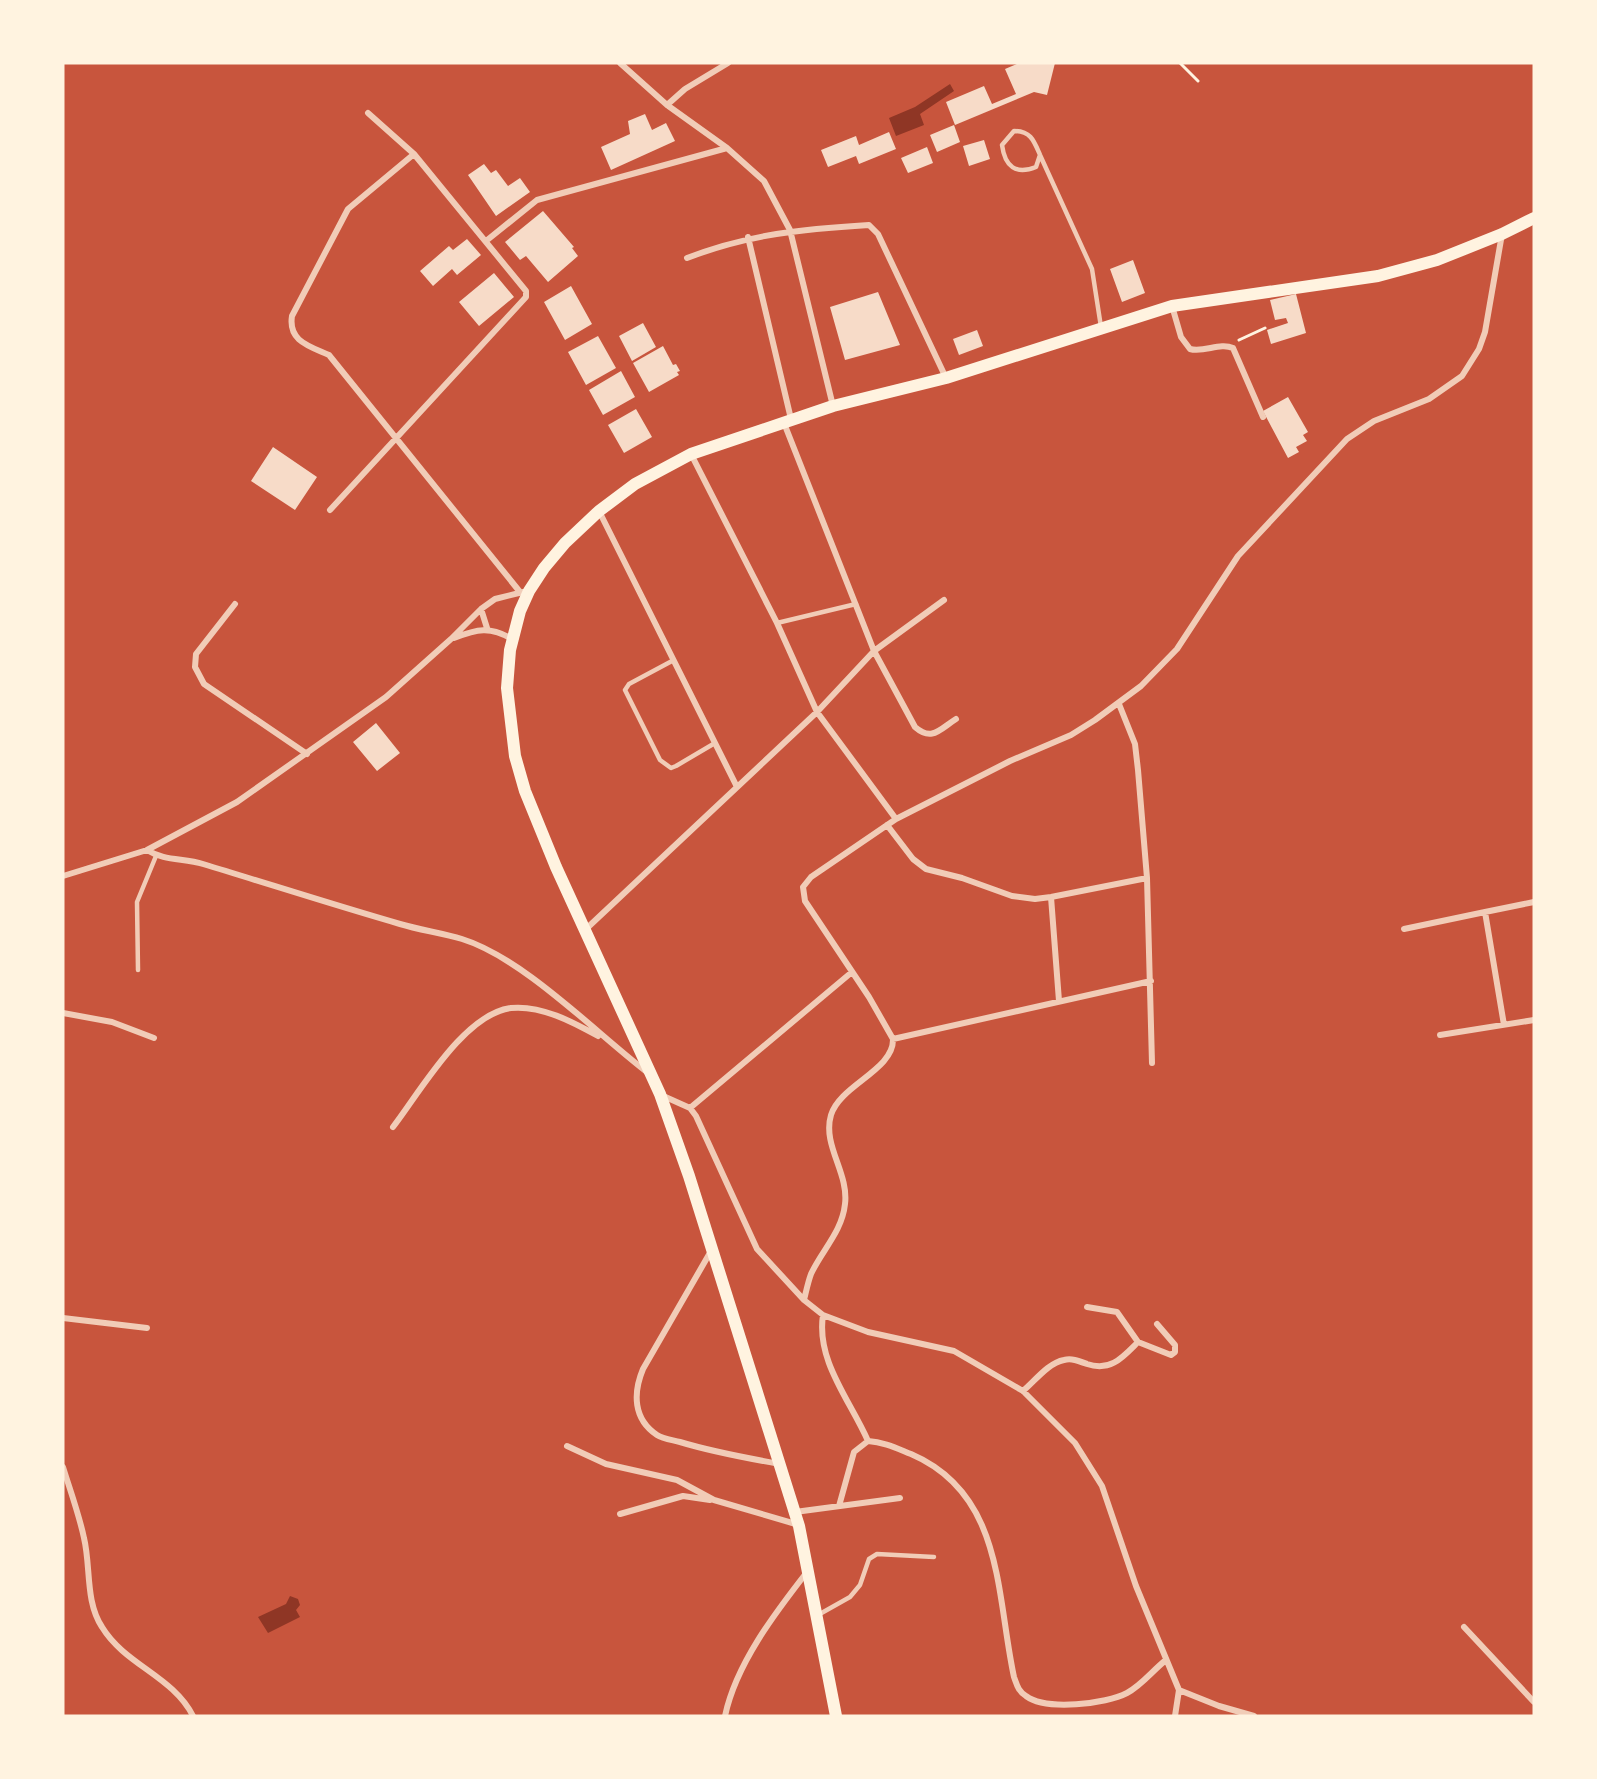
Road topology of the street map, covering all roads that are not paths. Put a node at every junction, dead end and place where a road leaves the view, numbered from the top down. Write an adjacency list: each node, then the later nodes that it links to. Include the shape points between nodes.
1 (620, 63): 3 (street)
2 (728, 63): 3 (street)
3 (667, 105): 5 (street)
4 (368, 113): 6 (street)
5 (727, 148): 9 (street, via 764,181); 12 (street, via 537,200)
6 (414, 154): 12 (street); 20 (street, via 348,209 292,316 290,328 297,340 328,355)
7 (1040, 155): 7 (lane, via 1024,131 1014,131 1002,145 1004,158 1012,169 1024,172 1036,167); 15 (lane, via 1092,269)
8 (1534, 218): 10 (main road)
9 (790, 230): 11 (street); 16 (street, via 868,225 874,228); 17 (street)
10 (1502, 234): 14 (main road, via 1437,260 1378,276); 35 (street, via 1485,332 1462,376 1430,399 1374,421 1347,439 1238,556 1163,665)
11 (748, 237): 13 (street); 19 (street)
12 (486, 241): 20 (street, via 526,291 526,297)
13 (687, 258)
14 (1172, 306): 15 (main road); 18 (street, via 1181,337 1190,349 1201,352 1227,346 1236,354)
15 (1101, 327): 16 (main road)
16 (946, 378): 17 (main road)
17 (833, 406): 19 (main road)
18 (1263, 417)
19 (788, 421): 21 (main road); 27 (street)
20 (397, 439): 22 (street); 24 (street)
21 (691, 454): 23 (main road, via 635,484); 29 (street)
22 (330, 510)
23 (599, 511): 24 (main road, via 565,543); 34 (street)
24 (525, 592): 28 (street, via 495,599); 32 (main road)
25 (944, 600): 33 (street)
26 (235, 604): 39 (street, via 196,654 197,675 204,684)
27 (856, 604): 29 (lane); 33 (street)
28 (481, 609): 30 (street); 31 (street)
29 (777, 623): 36 (street)
30 (487, 628): 31 (street); 32 (street)
31 (451, 639): 39 (street, via 386,697)
32 (512, 639): 50 (main road, via 507,688 515,756 525,790)
33 (874, 651): 36 (street); 37 (street, via 915,727 924,735)
34 (672, 661): 38 (street); 38 (lane, via 629,684 626,690 660,760 671,768)
35 (1119, 704): 41 (street, via 1071,735); 46 (street, via 1135,744)
36 (818, 712): 40 (street); 41 (street)
37 (956, 719)
38 (715, 743): 40 (street)
39 (307, 754): 43 (street, via 237,802)
40 (737, 787): 50 (street)
41 (896, 819): 42 (street)
42 (887, 825): 47 (street, via 913,860 926,869 1012,896); 53 (street, via 811,877 803,887 805,901)
43 (147, 850): 44 (street); 45 (street)
44 (156, 856): 52 (lane, via 137,902); 62 (street, via 200,862 300,896 484,948 549,992)
45 (63, 876)
46 (1147, 878): 47 (street); 54 (street)
47 (1052, 897): 55 (street)
48 (1534, 902): 49 (street)
49 (1485, 912): 51 (street); 58 (street)
50 (586, 929): 64 (main road)
51 (1404, 929)
52 (138, 970)
53 (852, 972): 61 (street); 66 (street)
54 (1151, 981): 55 (street); 63 (street)
55 (1059, 1001): 61 (street)
56 (63, 1013): 60 (street, via 112,1022)
57 (1534, 1020): 58 (street)
58 (1504, 1025): 59 (street)
59 (1440, 1035)
60 (154, 1038)
61 (893, 1040): 69 (street, via 891,1053 835,1105 831,1116 829,1135 843,1176 845,1203 838,1231 811,1275)
62 (609, 1042): 64 (street); 67 (street, via 568,1020 530,1009 510,1008 489,1016 464,1034)
63 (1152, 1063)
64 (652, 1076): 65 (main road)
65 (660, 1094): 66 (street); 68 (main road)
66 (690, 1108): 69 (street, via 704,1130 757,1249)
67 (393, 1127)
68 (713, 1248): 79 (main road); 79 (street, via 643,1369 636,1387 636,1402 643,1421 658,1436 707,1451)
69 (804, 1300): 71 (street)
70 (1087, 1307): 75 (street, via 1117,1312)
71 (822, 1315): 76 (street, via 868,1332 954,1351); 77 (street, via 824,1352)
72 (63, 1318): 74 (street)
73 (1157, 1324): 75 (street, via 1175,1345 1175,1352 1166,1356 1149,1344)
74 (147, 1328)
75 (1138, 1342): 76 (street, via 1118,1362 1107,1366 1072,1359 1056,1363)
76 (1023, 1391): 91 (street, via 1075,1443 1102,1486)
77 (868, 1441): 83 (street, via 854,1452); 91 (street, via 884,1442 930,1462 948,1475 968,1499 997,1566 1014,1677 1018,1689 1028,1698 1058,1703 1107,1702 1129,1692)
78 (567, 1446): 82 (street, via 606,1464 677,1480)
79 (781, 1464): 84 (main road)
80 (63, 1467): 94 (street, via 84,1538 92,1603 100,1626 124,1654 179,1694)
81 (900, 1498): 83 (street)
82 (714, 1500): 85 (street, via 683,1496); 86 (street)
83 (839, 1506): 84 (street)
84 (795, 1512): 86 (main road)
85 (620, 1514)
86 (799, 1526): 88 (main road)
87 (934, 1557): 89 (lane, via 878,1554 869,1560 861,1584 850,1597)
88 (807, 1572): 89 (main road); 95 (street, via 751,1652)
89 (816, 1616): 96 (main road)
90 (1464, 1627): 93 (street)
91 (1166, 1660): 92 (street)
92 (1179, 1690): 97 (street); 98 (street)
93 (1534, 1702)
94 (193, 1716)
95 (725, 1716)
96 (836, 1716)
97 (1175, 1716)
98 (1254, 1716)

